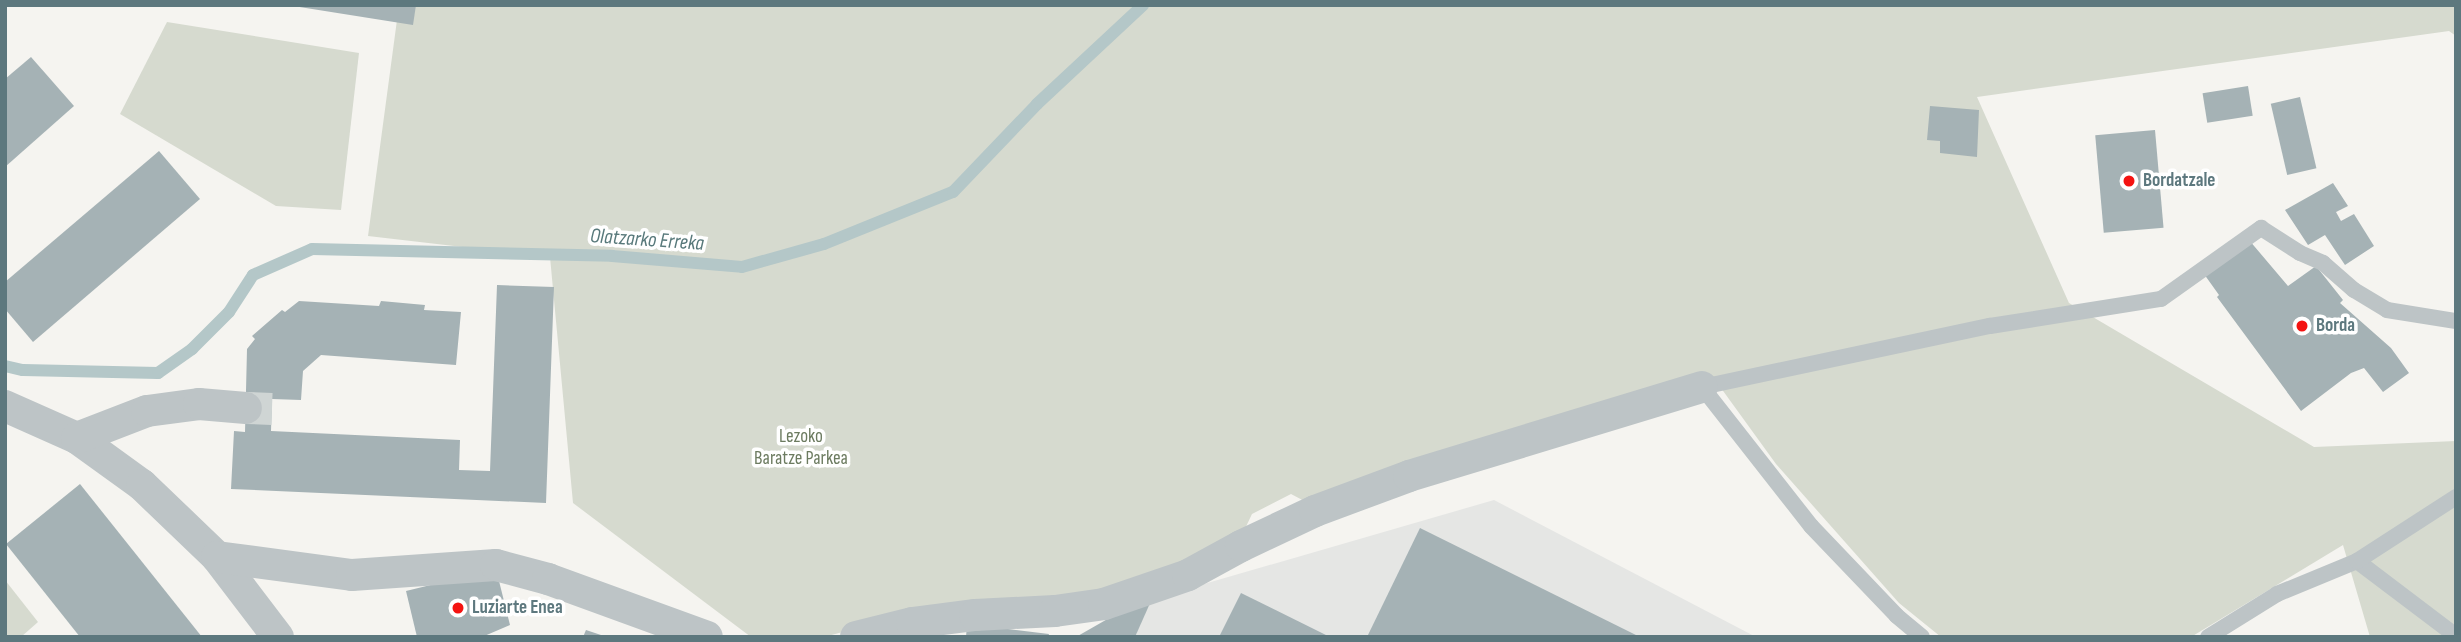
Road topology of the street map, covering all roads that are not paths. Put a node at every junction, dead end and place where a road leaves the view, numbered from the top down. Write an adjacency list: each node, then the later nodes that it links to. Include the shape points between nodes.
1 (2456, 321): 2 (lane, via 2387,310 2354,290 2323,262 2261,228 2161,299 1990,326)
2 (1702, 387): 12 (street, via 1409,476 1315,511 1188,575 1104,604 962,616); 13 (lane, via 1811,526)
3 (5, 406): 5 (street)
4 (246, 408): 5 (street, via 199,404 147,411)
5 (77, 438): 7 (street, via 142,485)
6 (2456, 497): 8 (lane)
7 (217, 557): 10 (street); 11 (street, via 352,575 496,565 548,579)
8 (2357, 561): 9 (lane); 14 (lane, via 2277,594)
9 (2456, 636)
10 (278, 637)
11 (706, 637)
12 (856, 637)
13 (1922, 637)
14 (2208, 637)

